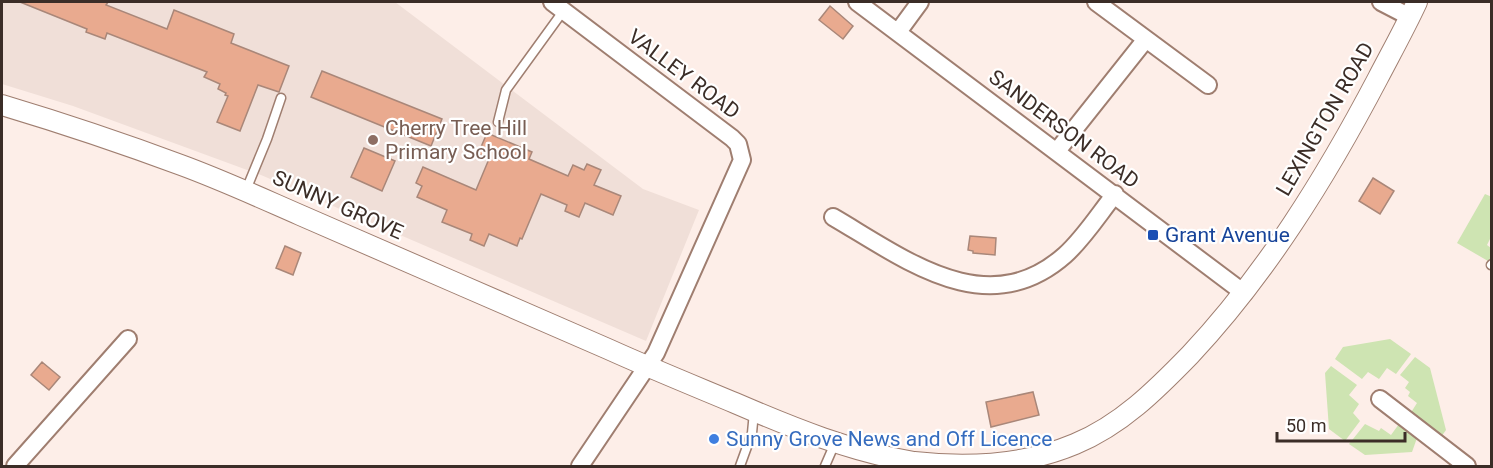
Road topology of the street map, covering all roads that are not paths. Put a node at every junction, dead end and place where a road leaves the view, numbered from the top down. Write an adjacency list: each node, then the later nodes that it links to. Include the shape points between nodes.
1 (857, 2): 7 (street, SANDERSON ROAD)
2 (920, 2): 7 (street)
3 (1096, 2): 8 (street)
4 (1381, 2): 6 (street)
5 (558, 6): 12 (lane, via 507,90); 19 (street, VALLEY ROAD, via 732,138 741,152 739,168)
6 (1413, 9): 17 (street, LEXINGTON ROAD, via 1327,170)
7 (898, 32): 13 (street, SANDERSON ROAD)
8 (1146, 39): 9 (street); 13 (street)
9 (1208, 85)
10 (281, 98): 14 (lane)
11 (2, 105): 14 (street, SUNNY GROVE, via 151,154)
12 (498, 122)
13 (1057, 151): 15 (street, SANDERSON ROAD)
14 (245, 191): 19 (street, SUNNY GROVE)
15 (1115, 194): 16 (street, via 1066,254 1041,273 1000,285 976,286 921,269); 17 (street, SANDERSON ROAD)
16 (833, 217)
17 (1244, 293): 23 (street, LEXINGTON ROAD, via 1174,371 1120,419 1070,446)
18 (128, 339): 25 (street)
19 (649, 367): 21 (street, LEXINGTON ROAD); 26 (street)
20 (1380, 399): 29 (street)
21 (754, 412): 22 (street, LEXINGTON ROAD); 27 (lane, via 752,433)
22 (835, 442): 24 (street, LEXINGTON ROAD); 28 (lane)
23 (1023, 463): 24 (street, LEXINGTON ROAD)
24 (914, 464)
25 (15, 466)
26 (580, 466)
27 (740, 466)
28 (825, 466)
29 (1467, 466)

